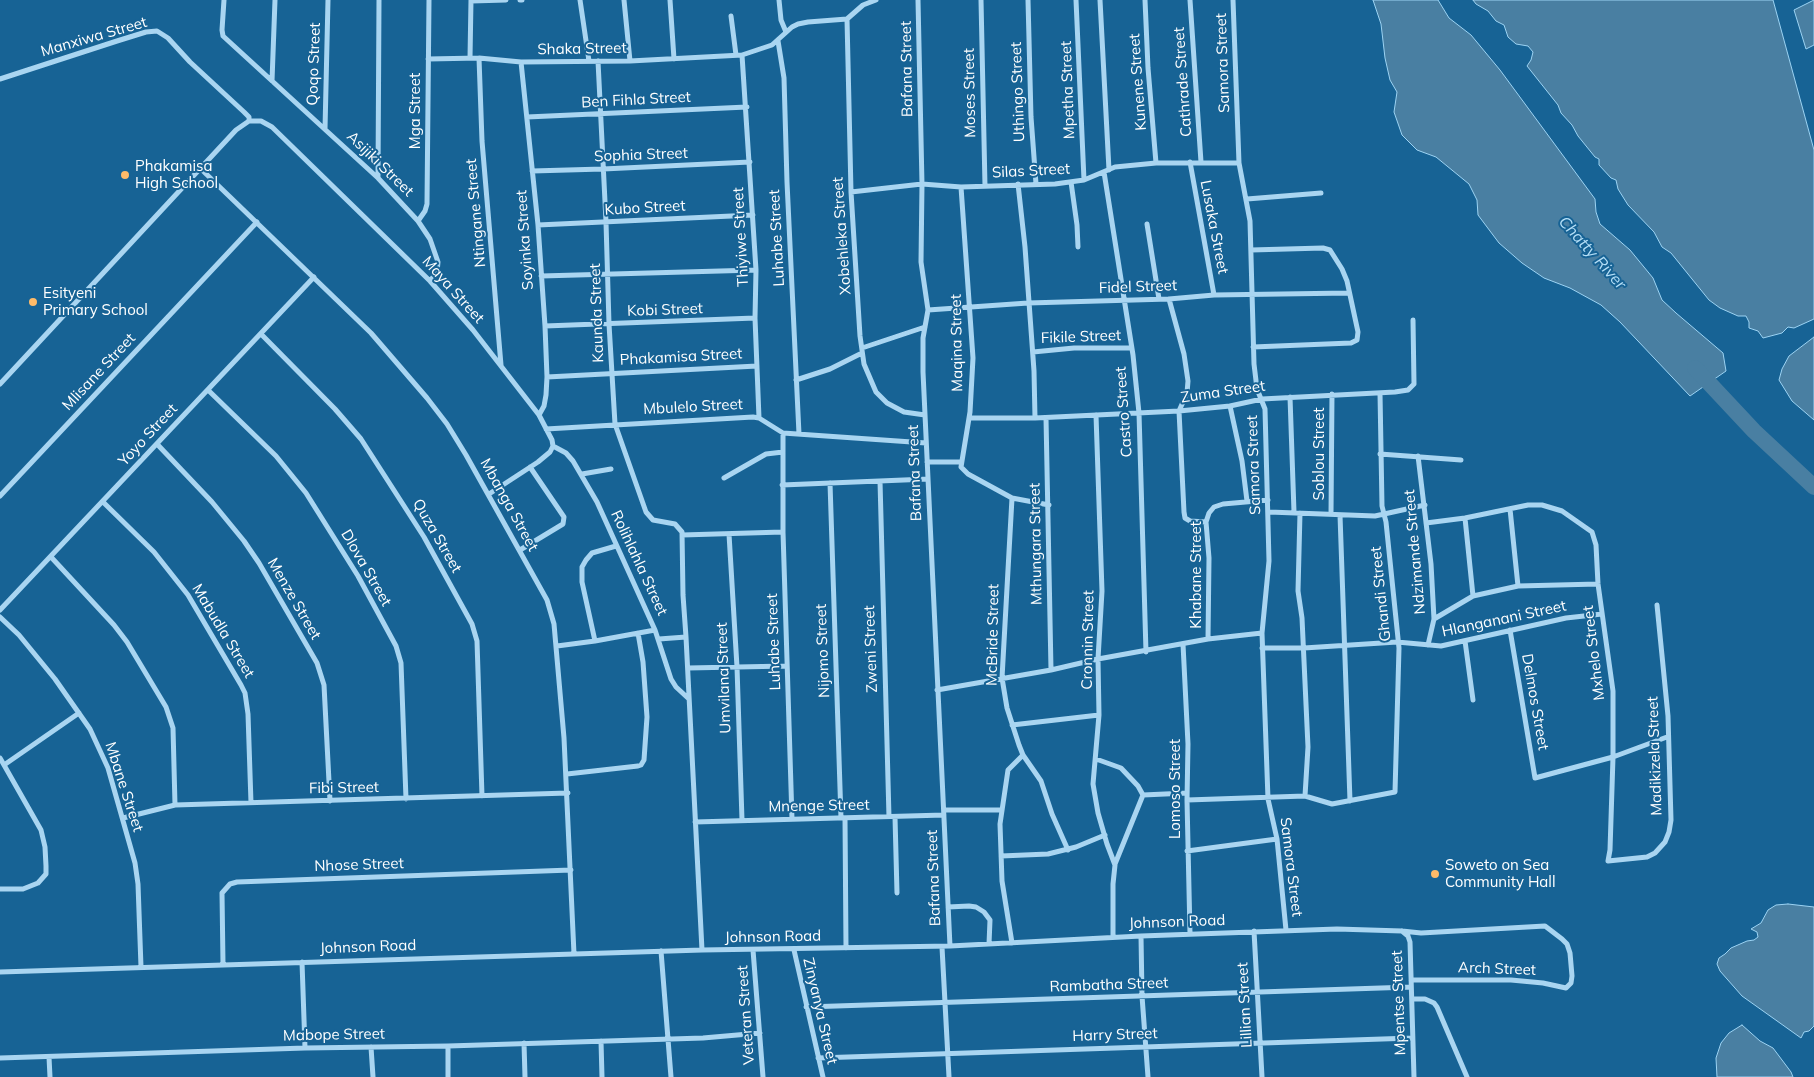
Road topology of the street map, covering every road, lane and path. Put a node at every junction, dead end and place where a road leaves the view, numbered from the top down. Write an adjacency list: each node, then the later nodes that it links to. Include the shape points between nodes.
1 (224, 0): 36 (street, Asijiki Street, via 222,33)
2 (276, 0): 36 (street)
3 (328, 0): 41 (street, Qoqo Street)
4 (378, 0): 51 (street)
5 (429, 0): 27 (street, Mga Street)
6 (471, 0): 7 (street); 28 (street)
7 (506, 0)
8 (580, 0): 31 (street)
9 (624, 0): 33 (street)
10 (670, 0): 30 (street)
11 (779, 0): 24 (street)
12 (876, 0): 21 (street)
13 (918, 0): 54 (street, Bafana Street)
14 (981, 0): 57 (street, Moses Street)
15 (1028, 0): 56 (street, Uthingo Street)
16 (1076, 0): 52 (street, Mpetha Street)
17 (1100, 0): 50 (street, Castro Street)
18 (1145, 0): 45 (street, Kunene Street)
19 (1190, 0): 44 (street, Cathrade Street)
20 (1233, 0): 46 (street, Samora Street)
21 (862, 2): 23 (street)
22 (731, 16): 26 (street)
23 (847, 19): 24 (street, Shaka Street, via 808,22); 59 (street, Xobehleka Street)
24 (786, 32): 25 (street, Shaka Street)
25 (778, 41): 26 (street, Shaka Street, via 762,50); 98 (street, Luhabe Street, via 784,78)
26 (739, 55): 30 (street, Shaka Street); 37 (street, Thiyiwe Street)
27 (428, 58): 28 (street, Shaka Street); 63 (street, Mga Street, via 427,204)
28 (470, 58): 29 (street, Shaka Street)
29 (478, 58): 34 (street, Shaka Street); 94 (street, Ntingane Street)
30 (674, 60): 33 (street, Shaka Street)
31 (589, 61): 32 (street, Shaka Street); 34 (street, Shaka Street)
32 (598, 61): 33 (street, Shaka Street); 38 (street, Kaunda Street)
33 (630, 61)
34 (521, 62): 39 (street, Soyinka Street)
35 (0, 79): 40 (street, Manxiwa Street, via 146,32 158,32 244,112)
36 (272, 82): 41 (street, Asijiki Street)
37 (746, 107): 38 (street, Ben Fihla Street); 42 (street, Thiyiwe Street)
38 (600, 114): 39 (street, Ben Fihla Street); 48 (street, Kaunda Street)
39 (527, 117): 49 (street, Soyinka Street)
40 (249, 121): 47 (street, via 236,130); 74 (street, Maya Street, via 261,121 272,127)
41 (325, 129): 51 (street, Asijiki Street)
42 (750, 162): 48 (street, Sophia Street); 62 (street, Thiyiwe Street)
43 (1190, 162): 44 (street, Silas Street); 45 (street, Silas Street); 76 (street, Lusaka Street)
44 (1200, 162): 46 (street, Silas Street)
45 (1156, 163): 50 (street, Silas Street, via 1115,167)
46 (1239, 163): 61 (street, Samora Street)
47 (200, 168): 64 (street, Mbanga Street); 99 (street)
48 (603, 169): 49 (street, Sophia Street); 65 (street, Kaunda Street)
49 (532, 171): 67 (street, Soyinka Street)
50 (1106, 171): 52 (street, Silas Street); 80 (street, Castro Street)
51 (378, 178): 63 (street, Asijiki Street)
52 (1084, 180): 53 (street, Silas Street)
53 (1071, 182): 56 (street, Silas Street); 68 (street)
54 (922, 184): 58 (street, Silas Street); 59 (street, Silas Street); 83 (street, Bafana Street, via 921,273)
55 (1018, 184): 56 (street, Silas Street); 57 (street, Silas Street); 81 (street)
56 (1036, 184)
57 (984, 186): 58 (street, Silas Street)
58 (961, 187): 82 (street, Maqina Street)
59 (851, 192): 92 (street, Xobehleka Street)
60 (1321, 193): 61 (street)
61 (1247, 199): 69 (street, Samora Street)
62 (753, 215): 65 (street, Kubo Street); 70 (street, Thiyiwe Street)
63 (418, 221): 74 (street, Asijiki Street, via 430,239 438,262 438,272)
64 (256, 222): 73 (street, Mbanga Street); 137 (street, Mlisane Street)
65 (606, 222): 67 (street, Kubo Street); 71 (street, Kaunda Street)
66 (1147, 224): 78 (street)
67 (538, 225): 72 (street, Soyinka Street)
68 (1078, 246)
69 (1251, 250): 75 (street, via 1327,248 1342,269); 77 (street, Samora Street)
70 (756, 270): 71 (street); 84 (street, Thiyiwe Street)
71 (608, 274): 72 (street); 86 (street, Kaunda Street)
72 (540, 276): 87 (street, Soyinka Street)
73 (314, 277): 89 (street, Yoyo Street); 136 (street, Mbanga Street, via 371,332 428,398)
74 (430, 281): 94 (street, Maya Street)
75 (1349, 293): 77 (street, Fidel Street); 90 (street, via 1358,332 1355,342)
76 (1214, 295): 77 (street, Fidel Street); 79 (street, Fidel Street)
77 (1252, 296): 90 (street, Samora Street)
78 (1159, 299): 79 (street, Fidel Street); 80 (street, Fidel Street)
79 (1169, 299): 106 (street, via 1188,380 1187,393)
80 (1124, 300): 81 (street, Fidel Street); 91 (street, Castro Street)
81 (1028, 303): 82 (street, Fidel Street); 93 (street)
82 (970, 307): 83 (street, Fidel Street); 112 (street, Maqina Street, via 973,358)
83 (928, 310): 88 (street, Bafana Street)
84 (755, 318): 86 (street, Kobi Street); 95 (street, Thiyiwe Street)
85 (1413, 320): 101 (street, Zuma Street, via 1414,384 1408,390)
86 (609, 324): 87 (street, Kobi Street); 96 (street, Kaunda Street)
87 (545, 326): 97 (street, Soyinka Street)
88 (924, 326): 92 (street); 109 (street, Bafana Street)
89 (261, 334): 100 (street, Yoyo Street); 206 (street, Quza Street, via 361,439 424,537 472,624 477,641)
90 (1253, 347): 104 (street, Samora Street, via 1256,384)
91 (1132, 348): 93 (street, Fikile Street); 107 (street, Castro Street)
92 (862, 350): 98 (street, via 830,369); 109 (street, Xobehleka Street, via 866,372 876,392 887,403 904,412)
93 (1032, 352): 113 (street)
94 (501, 365): 108 (street, Maya Street)
95 (757, 366): 96 (street, Phakamisa Street); 111 (street, Thiyiwe Street)
96 (612, 373): 97 (street, Phakamisa Street); 115 (street, Kaunda Street)
97 (548, 377): 108 (street, Soyinka Street, via 545,402)
98 (796, 380): 118 (street, Luhabe Street)
99 (0, 384)
100 (208, 390): 120 (street, Yoyo Street); 208 (street, Dlova Street, via 276,456 306,493 358,576 396,646 401,663)
101 (1380, 393): 102 (street, Zuma Street); 123 (street, Ghandi Street)
102 (1332, 394): 103 (street, Zuma Street); 147 (street, Soblou Street)
103 (1290, 397): 104 (street, Zuma Street); 146 (street)
104 (1262, 399): 105 (street, Zuma Street); 139 (street, Samora Street)
105 (1230, 406): 106 (street, Zuma Street); 140 (street)
106 (1179, 411): 107 (street, Zuma Street); 151 (street, via 1185,518)
107 (1139, 412): 110 (street, Zuma Street); 183 (street, Castro Street)
108 (539, 415): 116 (street, Maya Street)
109 (925, 415): 119 (street, Bafana Street)
110 (1096, 415): 114 (street, Zuma Street); 184 (street, Cronnin Street, via 1102,591)
111 (759, 418): 115 (street, Mbulelo Street); 117 (street, Mbulelo Street)
112 (969, 418): 113 (street, Zuma Street); 127 (street, Maqina Street)
113 (1035, 418): 114 (street, Zuma Street)
114 (1046, 418): 142 (street, Mthungara Street)
115 (615, 424): 116 (street, Mbulelo Street); 155 (street, Kaunda Street, via 646,512 656,521 675,524)
116 (546, 429): 121 (street, Maya Street)
117 (783, 433): 118 (street, Mbulelo Street); 122 (street, Luhabe Street)
118 (799, 434): 119 (street, Mbulelo Street)
119 (926, 443): 126 (street, Bafana Street)
120 (157, 444): 141 (street, Yoyo Street); 211 (street, Menze Street, via 212,502 244,542 317,663 324,685)
121 (553, 446): 128 (street, via 546,456); 130 (street, Rolihlahla Street, via 566,453)
122 (783, 452): 131 (street, via 766,454); 135 (street, Luhabe Street)
123 (1380, 454): 124 (street); 148 (street, Ghandi Street)
124 (1418, 456): 125 (street); 143 (street, Ndzimande Street)
125 (1461, 460)
126 (927, 462): 127 (street); 132 (street, Bafana Street)
127 (961, 462): 138 (street, via 964,472)
128 (530, 467): 136 (street); 157 (street, via 564,517 563,524)
129 (612, 469): 130 (street)
130 (582, 474): 156 (street, Rolihlahla Street)
131 (724, 478)
132 (928, 480): 133 (street); 190 (street, Bafana Street)
133 (880, 481): 134 (street); 217 (street, Zweni Street)
134 (830, 483): 135 (street); 219 (street, Nijomo Street)
135 (782, 485): 153 (street, Luhabe Street)
136 (489, 494): 157 (street, Mbanga Street)
137 (0, 496)
138 (1012, 498): 142 (street); 189 (street, McBride Street)
139 (1268, 500): 140 (street, Khabane Street); 145 (street, Samora Street)
140 (1248, 501): 151 (street, Khabane Street, via 1218,505 1211,510)
141 (103, 502): 158 (street, Yoyo Street); 213 (street, Mabudla Street, via 154,552 177,580 241,684 248,714)
142 (1048, 505): 188 (street, Mthungara Street)
143 (1425, 505): 148 (street); 152 (street, Ndzimande Street)
144 (1510, 509): 150 (street); 159 (street, Mxhelo Street, via 1536,504 1548,506 1562,511 1592,532); 160 (street)
145 (1268, 512): 146 (street); 170 (street, Samora Street, via 1269,562)
146 (1297, 512): 147 (street); 182 (street, via 1298,591)
147 (1330, 514): 149 (street)
148 (1384, 514): 149 (street); 176 (street, Ghandi Street)
149 (1340, 515): 180 (street)
150 (1465, 518): 152 (street); 161 (street)
151 (1206, 522): 173 (street, Khabane Street)
152 (1426, 523): 166 (street, Ndzimande Street)
153 (783, 532): 154 (street); 185 (street, Luhabe Street)
154 (729, 534): 155 (street); 186 (street, Umvilana Street)
155 (682, 535): 171 (street)
156 (616, 546): 167 (street, Rolihlahla Street); 175 (street, via 592,553 582,567 582,582)
157 (520, 550): 179 (street, Mbanga Street, via 550,610)
158 (51, 557): 163 (street, Yoyo Street); 214 (street, via 114,625 166,707 172,728)
159 (1598, 584): 160 (street); 164 (street, Mxhelo Street)
160 (1518, 586): 161 (street)
161 (1474, 596): 166 (street)
162 (1657, 605): 196 (street, Madikizela Street, via 1668,716)
163 (0, 610)
164 (1602, 614): 168 (street, Hlanganani Street); 198 (street, Mxhelo Street, via 1613,691)
165 (0, 617): 193 (street, Mbane Street, via 36,655)
166 (1434, 620): 178 (street, Ndzimande Street)
167 (655, 630): 169 (street); 172 (street, Rolihlahla Street)
168 (1510, 630): 174 (street, Hlanganani Street); 198 (street, Delmos Street, via 1535,778)
169 (638, 633): 175 (street); 202 (street, via 647,717 644,760 638,766)
170 (1262, 633): 173 (street); 181 (street, Samora Street)
171 (686, 637): 172 (street); 187 (street)
172 (659, 639): 191 (street, Rolihlahla Street, via 674,684)
173 (1208, 639): 177 (street)
174 (1465, 640): 178 (street, Hlanganani Street, via 1441,646); 192 (street)
175 (595, 641): 179 (street)
176 (1397, 642): 178 (street, Hlanganani Street); 180 (street, Hlanganani Street); 212 (street, Ghandi Street, via 1395,792)
177 (1183, 644): 183 (street); 204 (street, Lomoso Street)
178 (1428, 645)
179 (557, 646): 202 (street, Mbanga Street)
180 (1346, 646): 182 (street, Hlanganani Street); 212 (street)
181 (1262, 648): 182 (street, Hlanganani Street); 209 (street, Samora Street)
182 (1304, 648): 207 (street, via 1308,747)
183 (1146, 652): 184 (street)
184 (1098, 660): 188 (street); 194 (street, Cronnin Street)
185 (787, 666): 186 (street); 220 (street, Luhabe Street)
186 (736, 667): 187 (street); 221 (street, Umvilana Street)
187 (688, 668): 191 (street)
188 (1051, 670): 189 (street)
189 (1002, 678): 190 (street); 195 (street, McBride Street)
190 (937, 690): 216 (street, Bafana Street)
191 (689, 699): 222 (street)
192 (1473, 700)
193 (79, 714): 201 (street); 218 (street, Mbane Street, via 100,747)
194 (1099, 715): 195 (street); 200 (street, Cronnin Street)
195 (1012, 725): 197 (street, McBride Street)
196 (1667, 738): 198 (street); 228 (street, Madikizela Street, via 1670,832 1661,848 1647,856)
197 (1023, 755): 215 (street, via 1008,770); 225 (street, McBride Street, via 1038,775)
198 (1613, 757): 228 (street, Mxhelo Street)
199 (0, 758): 201 (street)
200 (1096, 759): 205 (street, via 1121,768); 223 (street, Cronnin Street, via 1094,789)
201 (4, 765): 231 (street, via 41,830 46,874 32,886)
202 (567, 774): 203 (street, Mbanga Street)
203 (568, 792): 206 (street, Fibi Street); 230 (street, Mbanga Street)
204 (1187, 794): 205 (street); 210 (street, Lomoso Street)
205 (1142, 795): 229 (street)
206 (482, 796): 208 (street, Fibi Street)
207 (1305, 796): 209 (street); 212 (street, via 1332,804)
208 (406, 799): 211 (street, Fibi Street)
209 (1268, 799): 210 (street); 224 (street, Samora Street)
210 (1187, 800): 226 (street, Lomoso Street)
211 (330, 801): 213 (street, Fibi Street)
212 (1350, 801)
213 (251, 803): 214 (street, Fibi Street)
214 (175, 806): 218 (street, Fibi Street)
215 (1002, 810): 216 (street, Mnenge Street); 227 (street)
216 (944, 813): 217 (street, Mnenge Street); 233 (street, Bafana Street)
217 (892, 817): 219 (street, Mnenge Street); 232 (street, Zweni Street)
218 (123, 818): 253 (street, Mbane Street, via 138,884)
219 (843, 818): 220 (street, Mnenge Street); 245 (street, Nijomo Street)
220 (792, 819): 221 (street, Mnenge Street)
221 (742, 820): 222 (street, Mnenge Street)
222 (695, 822): 246 (street)
223 (1105, 835): 225 (street); 229 (street, Cronnin Street)
224 (1277, 839): 226 (street); 235 (street, Samora Street)
225 (1068, 850): 227 (street, via 1033,856)
226 (1187, 851): 238 (street, Lomoso Street)
227 (1001, 856): 241 (street)
228 (1608, 861)
229 (1115, 865): 240 (street)
230 (571, 870): 250 (street, Mbanga Street); 252 (street, Nhose Street, via 237,882 230,884 222,893)
231 (0, 889)
232 (897, 893)
233 (948, 907): 242 (street, via 980,909 990,920); 244 (street, Bafana Street)
234 (1545, 926): 237 (street, Johnson Road, via 1421,933); 255 (street, Arch Street, via 1569,948 1572,976 1566,988 1511,980)
235 (1286, 930): 236 (street, Johnson Road); 237 (street, Johnson Road)
236 (1254, 931): 238 (street, Johnson Road); 257 (street, Lillian Street)
237 (1402, 931): 255 (street, Mpentse Street, via 1410,942)
238 (1190, 934): 239 (street, Johnson Road)
239 (1141, 936): 240 (street, Johnson Road); 258 (street)
240 (1113, 937): 241 (street, Johnson Road)
241 (1012, 943): 242 (street, Johnson Road)
242 (989, 944): 244 (street, Johnson Road)
243 (942, 946): 244 (street, Johnson Road); 245 (street, Johnson Road); 260 (street, Bafana Street)
244 (950, 946)
245 (846, 948): 248 (street, Johnson Road)
246 (702, 950): 247 (street, Johnson Road); 249 (street, Johnson Road)
247 (753, 950): 248 (street, Johnson Road); 262 (street, Veteran Street)
248 (794, 950): 261 (street, Zinyanya Street)
249 (661, 951): 250 (street, Johnson Road); 264 (street)
250 (574, 954): 251 (street, Johnson Road)
251 (302, 962): 252 (street, Johnson Road); 271 (street)
252 (223, 964): 253 (street, Johnson Road)
253 (142, 967): 254 (street, Johnson Road)
254 (0, 972)
255 (1411, 980): 256 (street, Mpentse Street)
256 (1412, 987): 257 (street, Rambatha Street); 259 (street, Mpentse Street)
257 (1256, 992): 258 (street, Rambatha Street); 266 (street, Lillian Street)
258 (1142, 996): 260 (street, Rambatha Street); 270 (street)
259 (1412, 999): 263 (street, Mpentse Street); 288 (street, via 1425,999 1437,1007)
260 (945, 1001): 261 (street, Rambatha Street); 272 (street, Bafana Street)
261 (806, 1007): 275 (street, Zinyanya Street)
262 (760, 1033): 264 (street, Mabope Street); 282 (street, Veteran Street)
263 (1412, 1038): 266 (street, Harry Street); 287 (street, Mpentse Street)
264 (668, 1039): 265 (street, Mabope Street); 281 (street)
265 (601, 1041): 267 (street, Mabope Street); 280 (street)
266 (1259, 1043): 270 (street, Harry Street); 286 (street, Lillian Street)
267 (524, 1044): 268 (street, Mabope Street); 279 (street)
268 (448, 1046): 269 (street, Mabope Street); 278 (street)
269 (372, 1047): 271 (street, Mabope Street); 277 (street)
270 (1146, 1047): 272 (street, Harry Street); 285 (street)
271 (305, 1048): 273 (street, Mabope Street)
272 (947, 1054): 275 (street, Harry Street); 284 (street, Bafana Street)
273 (48, 1057): 274 (street, Mabope Street); 276 (street)
274 (0, 1058)
275 (818, 1058): 283 (street, Zinyanya Street)
276 (50, 1077)
277 (373, 1077)
278 (448, 1077)
279 (525, 1077)
280 (602, 1077)
281 (671, 1077)
282 (763, 1077)
283 (823, 1077)
284 (949, 1077)
285 (1148, 1077)
286 (1262, 1077)
287 (1414, 1077)
288 (1467, 1077)

